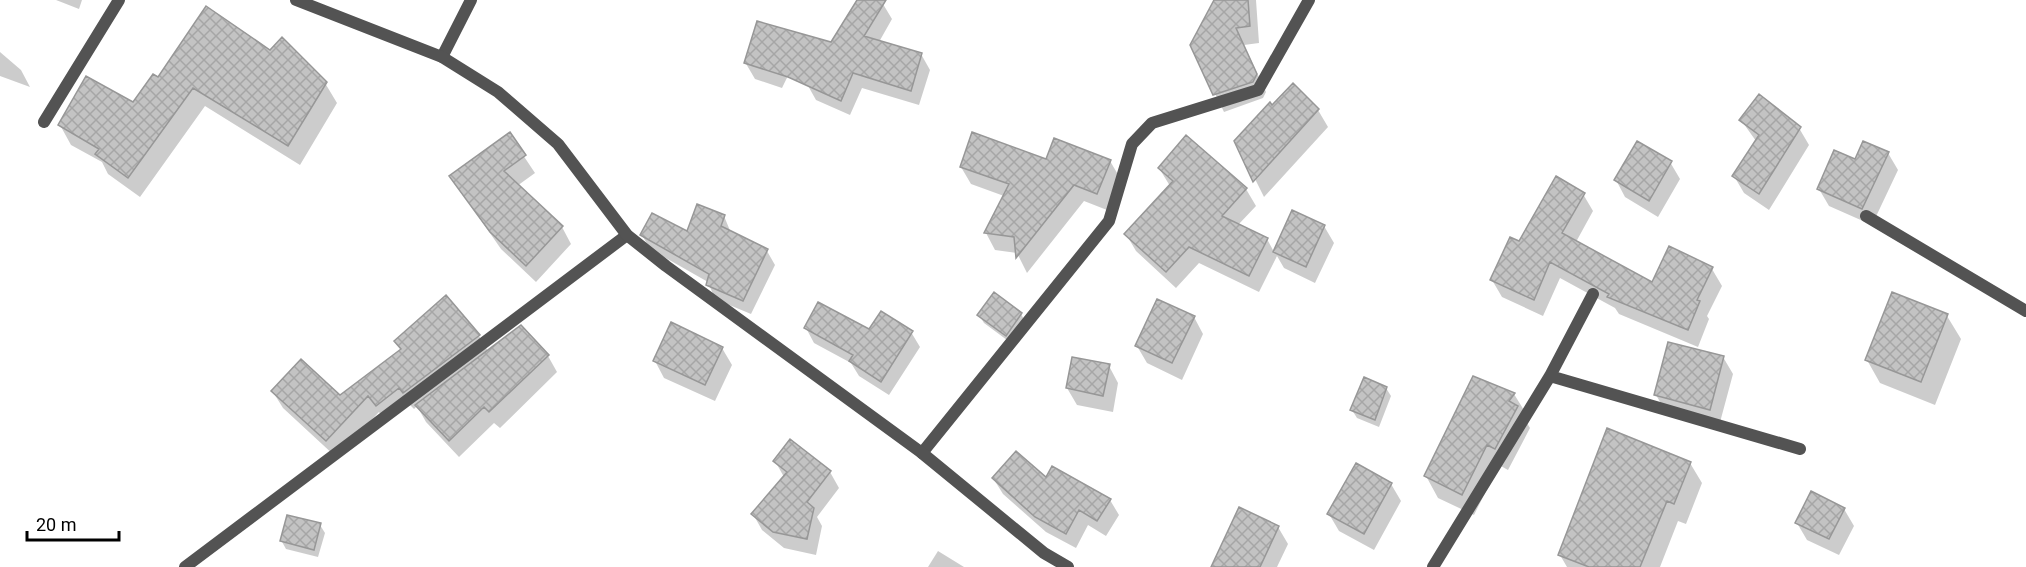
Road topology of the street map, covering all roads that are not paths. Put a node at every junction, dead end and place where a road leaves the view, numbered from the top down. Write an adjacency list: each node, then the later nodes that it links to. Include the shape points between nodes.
1 (119, 0): 6 (street)
2 (296, 0): 5 (street)
3 (471, 0): 5 (street)
4 (1309, 0): 13 (street, via 1258,90 1152,123 1132,144 1109,221)
5 (441, 57): 8 (street, via 498,92 558,144)
6 (44, 122)
7 (1866, 216): 10 (street)
8 (627, 235): 13 (street); 14 (street)
9 (1593, 294): 11 (street)
10 (2026, 311)
11 (1550, 376): 12 (street); 16 (street)
12 (1800, 449)
13 (922, 453): 15 (street, via 1044,553)
14 (185, 567)
15 (1068, 567)
16 (1433, 567)

